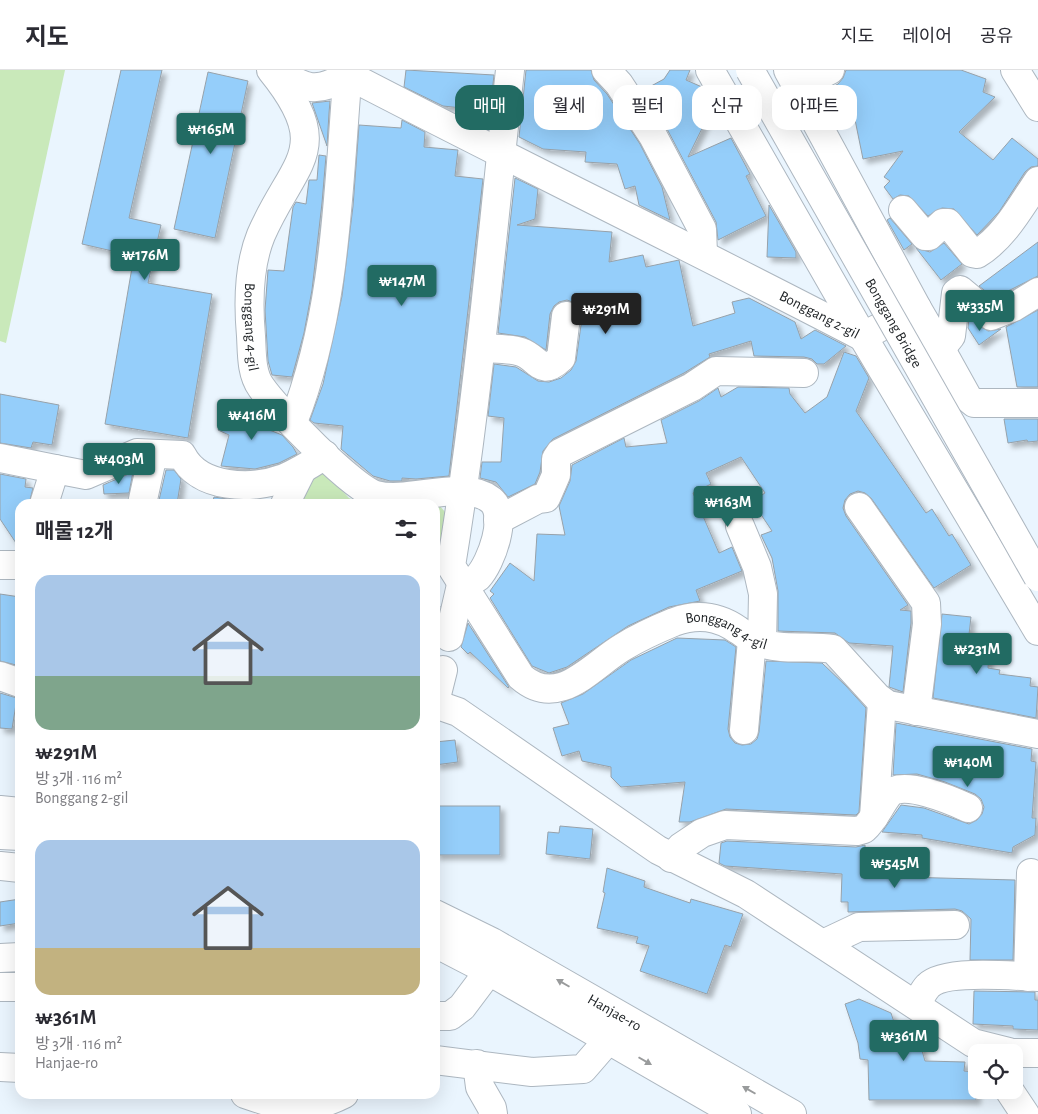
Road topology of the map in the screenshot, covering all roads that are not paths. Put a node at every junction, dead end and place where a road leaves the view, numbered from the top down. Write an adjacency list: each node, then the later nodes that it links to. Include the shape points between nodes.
1 (271, 70): 24 (street, Bonggang 4-gil, via 297,110 305,136 305,149 256,250 251,271 250,326 256,378)
2 (276, 70): 9 (street, via 310,88 328,86)
3 (510, 70): 12 (street)
4 (606, 70): 15 (street, via 619,84 662,152 702,228)
5 (710, 70): 19 (street, Bonggang 2-gil)
6 (750, 70): 40 (street, Bonggang Bridge, bridge)
7 (830, 70): 10 (street)
8 (1016, 70): 11 (street)
9 (348, 73): 12 (street, Bonggang 2-gil); 24 (street, via 330,280 305,391)
10 (792, 78): 17 (street)
11 (1038, 107)
12 (500, 155): 15 (street, Bonggang 2-gil); 21 (street)
13 (1038, 181): 14 (street, via 1010,222 977,254 972,253 948,224 943,223 925,236)
14 (903, 210)
15 (703, 253): 19 (street, Bonggang 2-gil)
16 (1038, 292): 20 (street, via 991,316 960,290 956,293 951,336 944,346)
17 (917, 308): 19 (street); 20 (street)
18 (566, 316): 21 (street, via 562,358 548,367 521,352)
19 (863, 337): 41 (street)
20 (938, 344): 23 (street, via 968,398 974,402)
21 (481, 348): 30 (street)
22 (804, 373): 35 (street, via 716,371 692,387 560,453 556,458 556,475 546,498)
23 (1038, 403)
24 (293, 422): 26 (street, Bonggang 4-gil)
25 (152, 454): 28 (street, via 137,453 86,474); 29 (street, via 182,455 197,474 232,484 267,482); 32 (street)
26 (325, 455): 29 (street); 30 (street, Bonggang 4-gil, via 353,482 376,495 423,496)
27 (0, 458): 28 (street)
28 (55, 469): 31 (street)
29 (302, 470): 33 (street)
30 (463, 491): 35 (street, Bonggang 4-gil, via 483,495 492,501); 39 (street)
31 (46, 499)
32 (143, 499)
33 (288, 499)
34 (859, 507): 50 (street, via 926,603 928,624)
35 (498, 520): 39 (street, via 497,536 477,578)
36 (740, 526): 43 (street, via 762,585 764,602)
37 (0, 565): 38 (street)
38 (15, 565)
39 (449, 573): 42 (street); 43 (street, Bonggang 4-gil, via 521,677 530,685 541,688 576,682 622,647 683,620 714,617)
40 (1038, 578)
41 (1038, 631)
42 (445, 632)
43 (757, 642): 48 (street, Bonggang 4-gil, via 833,649); 51 (street)
44 (443, 670): 47 (street)
45 (0, 676): 46 (street)
46 (15, 681)
47 (440, 682)
48 (882, 702): 50 (street); 56 (street)
49 (440, 705): 59 (street, via 458,712)
50 (916, 711): 52 (street)
51 (744, 730)
52 (1038, 734)
53 (968, 808): 56 (street, via 934,794 899,789 891,792)
54 (0, 810): 55 (street)
55 (15, 812)
56 (874, 818): 59 (street, via 864,829 857,831 725,825 702,833)
57 (0, 835): 58 (street)
58 (15, 836)
59 (671, 858): 65 (street, via 746,894)
60 (0, 866): 61 (street)
61 (15, 868)
62 (1031, 873): 70 (street)
63 (440, 916): 88 (street, Hanjae-ro, one-way to 63, via 492,942)
64 (955, 925): 65 (street, via 859,927)
65 (823, 944): 73 (street)
66 (440, 946): 69 (street, Hanjae-ro)
67 (15, 957): 68 (street)
68 (0, 958)
69 (489, 971): 74 (street, via 462,1007 450,1016); 75 (street, Hanjae-ro)
70 (1033, 977): 73 (street, via 973,974 948,978 928,986)
71 (0, 987): 72 (street)
72 (15, 988)
73 (916, 1005): 76 (street)
74 (440, 1016)
75 (609, 1039): 80 (street, via 583,1069 532,1072); 87 (street, Hanjae-ro, one-way to 87)
76 (971, 1044)
77 (1023, 1053): 78 (street)
78 (1038, 1053)
79 (440, 1060): 80 (street)
80 (477, 1064): 86 (street, via 480,1087)
81 (0, 1067): 82 (street)
82 (15, 1068)
83 (259, 1099): 84 (street, via 285,1108 310,1108)
84 (335, 1099)
85 (1015, 1099): 89 (street)
86 (492, 1114)
87 (737, 1114)
88 (792, 1114)
89 (1025, 1114)

